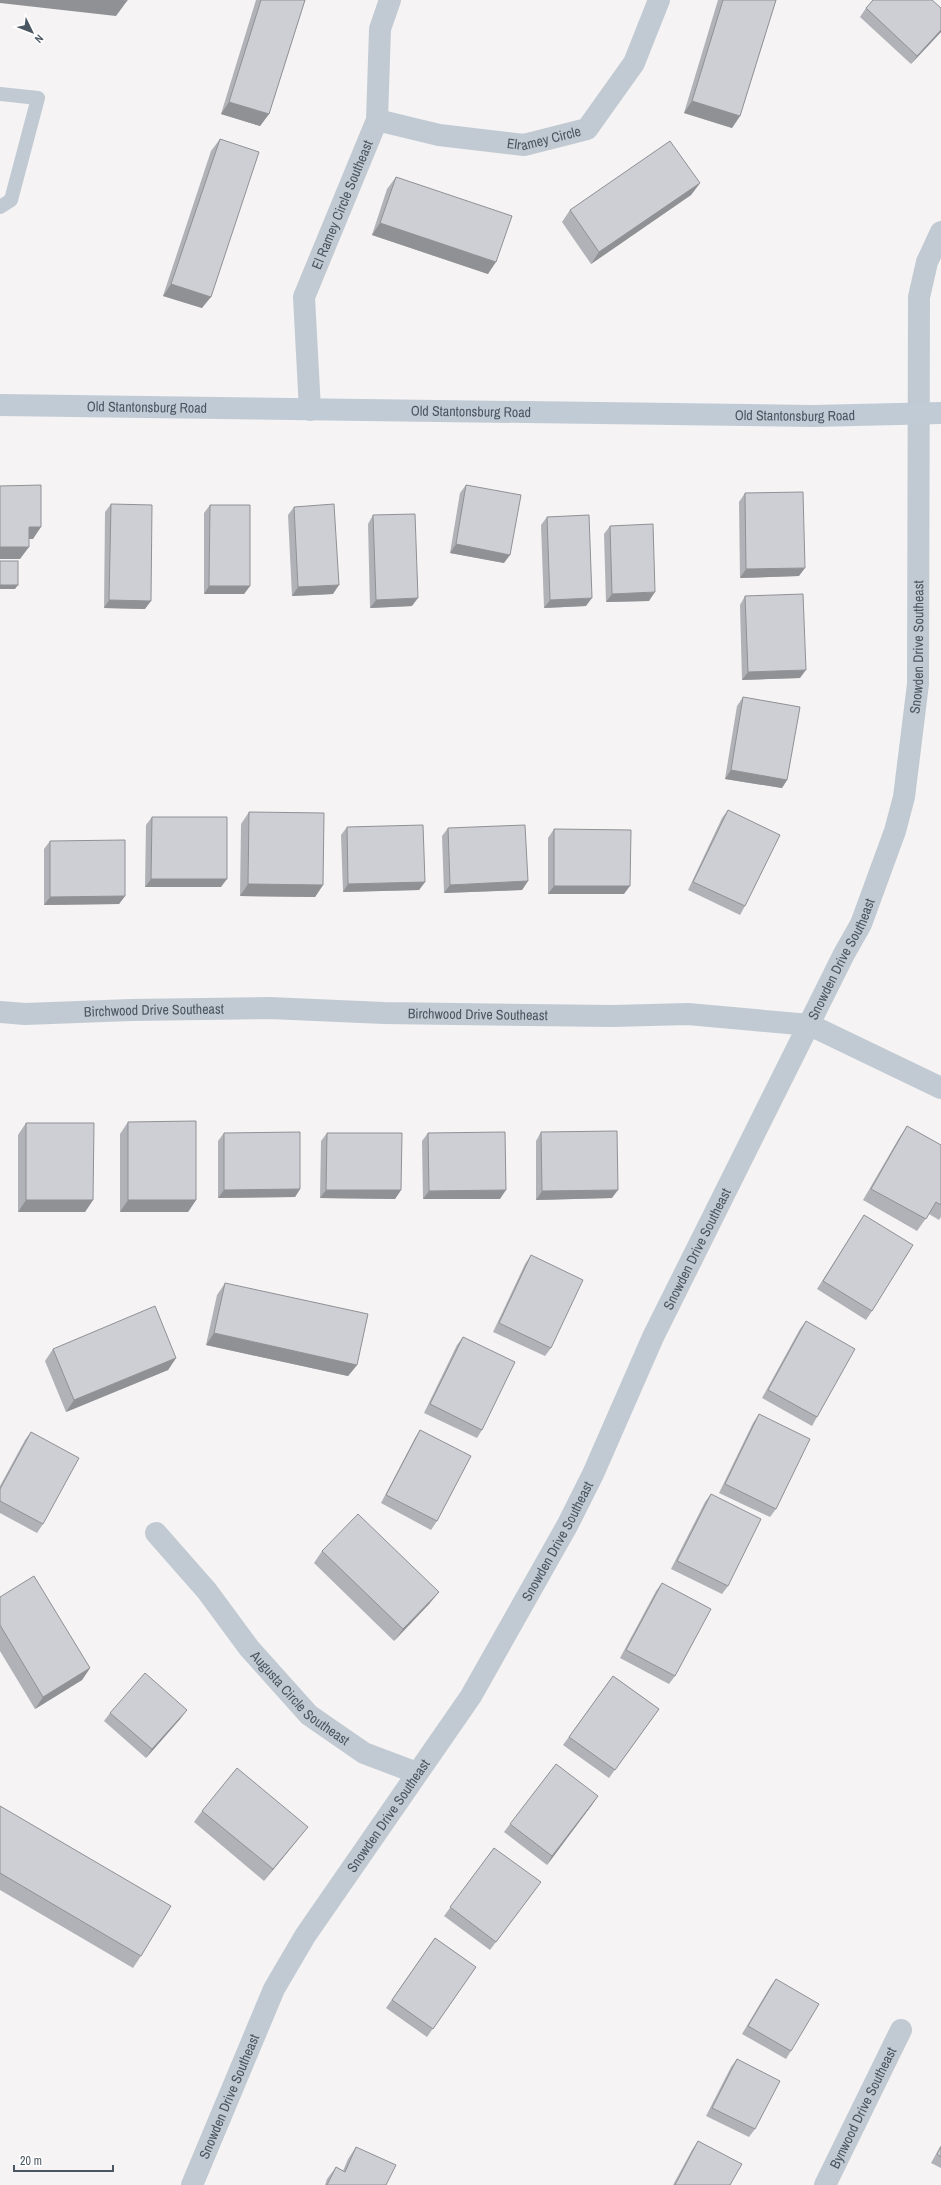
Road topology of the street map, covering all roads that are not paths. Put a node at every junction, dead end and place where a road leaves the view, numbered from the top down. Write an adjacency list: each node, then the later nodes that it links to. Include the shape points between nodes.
1 (390, 0): 4 (street, El Ramey Circle Southeast, via 380,29)
2 (659, 0): 4 (street, Elramey Circle, via 634,63 587,129 524,145 439,135)
3 (0, 94): 5 (lane, via 38,98 11,200)
4 (377, 120): 8 (street, El Ramey Circle Southeast, via 304,296)
5 (0, 208)
6 (941, 232): 9 (street, Snowden Drive Southeast, via 927,262 919,298)
7 (0, 405): 8 (street, Old Stantonsburg Road)
8 (310, 410): 9 (street, Old Stantonsburg Road, via 813,416)
9 (931, 412): 11 (street, Snowden Drive Southeast, via 917,517 918,684 904,797 895,830 861,924)
10 (0, 1012): 11 (street, Birchwood Drive Southeast, via 25,1014 269,1008 384,1013 612,1016 688,1014)
11 (810, 1025): 12 (street, Birchwood Drive Southeast); 14 (street, Snowden Drive Southeast, via 654,1337 568,1524 471,1696)
12 (941, 1088)
13 (156, 1533): 14 (street, Augusta Circle Southeast, via 207,1591 249,1648 309,1715 364,1753)
14 (417, 1774): 16 (street, Snowden Drive Southeast, via 305,1936 274,1989)
15 (901, 2030): 17 (street, Bynwood Drive Southeast)
16 (192, 2185)
17 (825, 2185)

